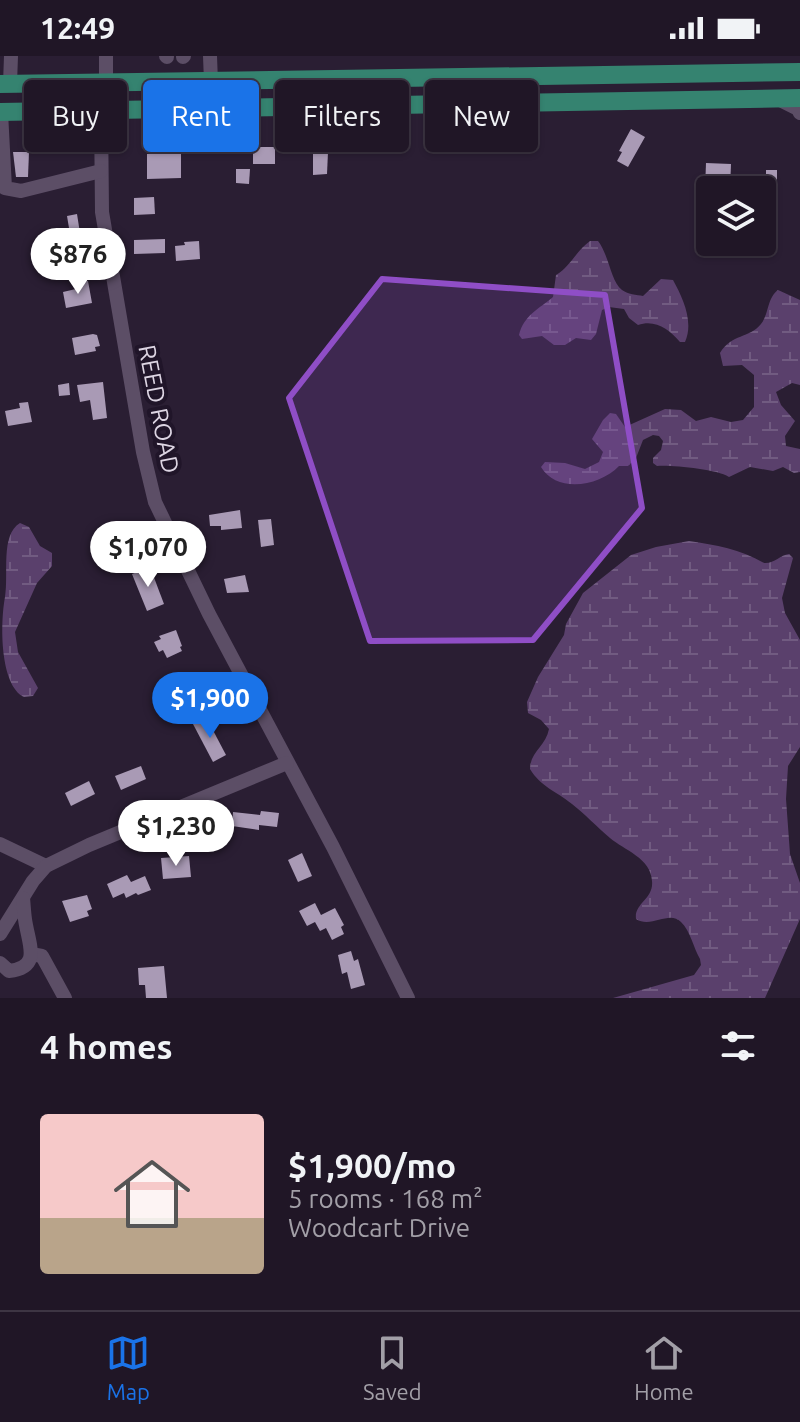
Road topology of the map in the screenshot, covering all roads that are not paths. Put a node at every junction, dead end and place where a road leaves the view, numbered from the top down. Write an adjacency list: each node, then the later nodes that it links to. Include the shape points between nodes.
1 (11, 56): 8 (street)
2 (106, 56): 5 (street, REED ROAD)
3 (210, 56): 6 (street)
4 (800, 72): 7 (main road)
5 (106, 80)
6 (211, 80)
7 (259, 81)
8 (5, 84)
9 (776, 98): 10 (main road); 11 (main road); 14 (street)
10 (800, 98)
11 (127, 110)
12 (0, 112): 13 (main road); 16 (street)
13 (24, 112)
14 (800, 113)
15 (101, 152): 17 (street, REED ROAD)
16 (2, 162): 17 (street, via 5,188 21,191)
17 (101, 171): 18 (street, REED ROAD, via 111,275 155,502)
18 (287, 763): 20 (street); 26 (street, REED ROAD)
19 (0, 844): 20 (street)
20 (46, 866): 21 (street)
21 (23, 898): 22 (street); 23 (street)
22 (0, 934)
23 (31, 954): 24 (street, via 20,970 9,971); 25 (street, via 42,956)
24 (0, 963)
25 (65, 998)
26 (408, 998)

